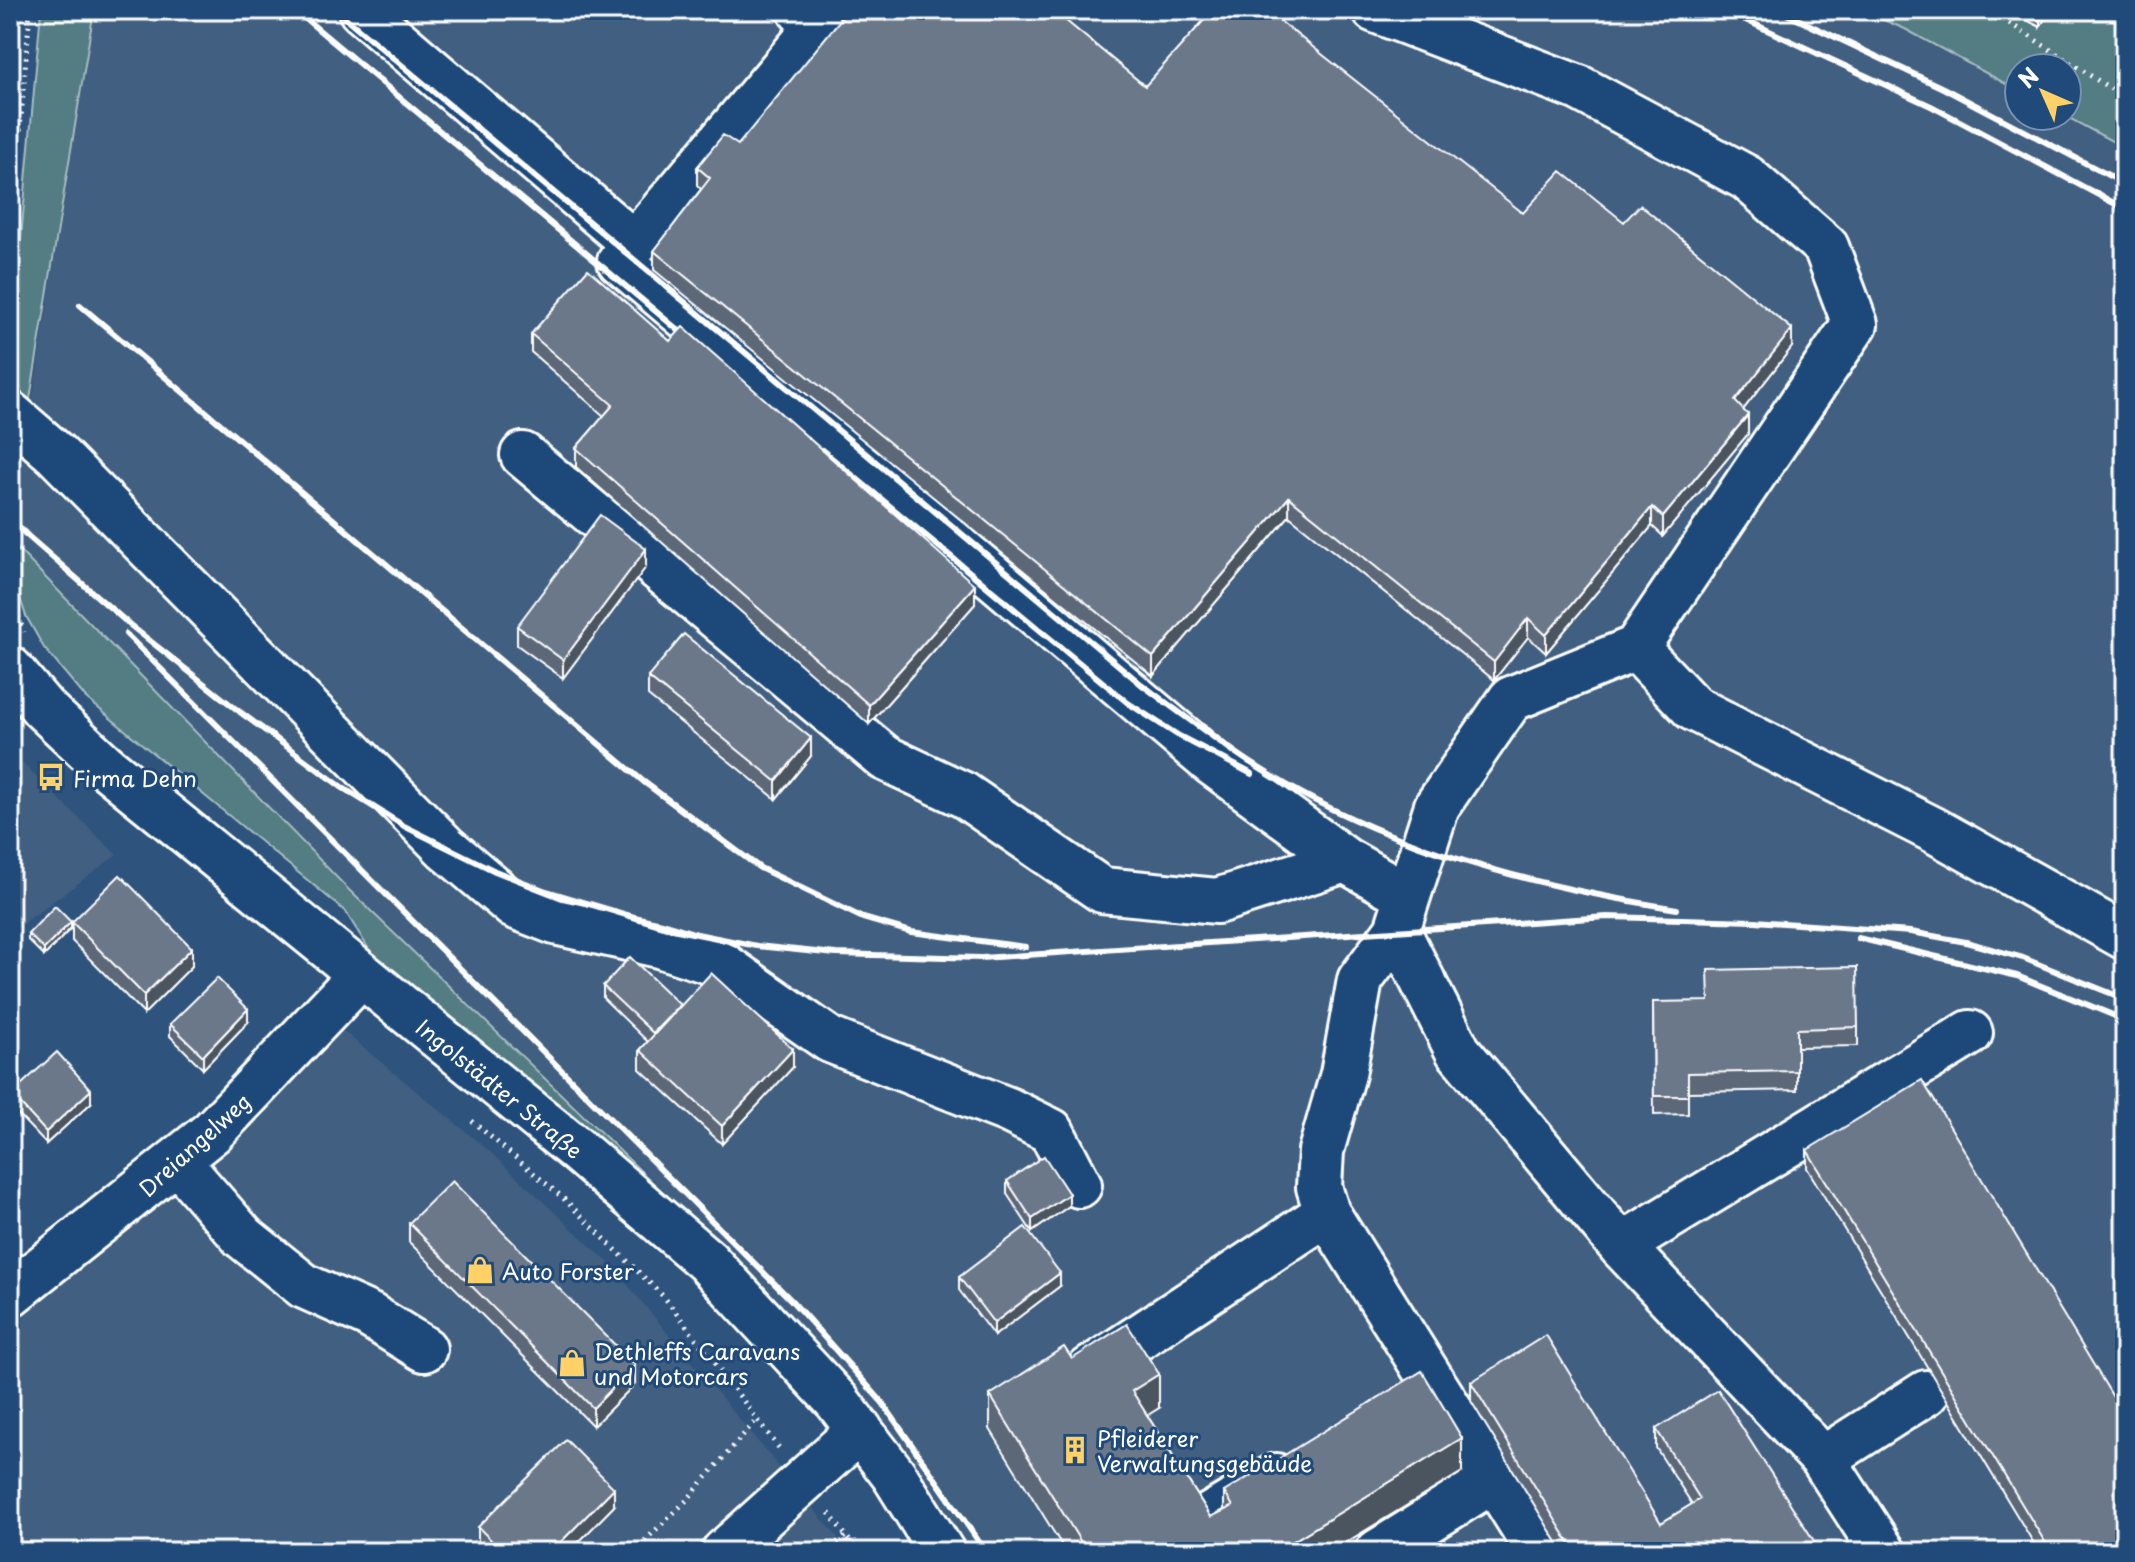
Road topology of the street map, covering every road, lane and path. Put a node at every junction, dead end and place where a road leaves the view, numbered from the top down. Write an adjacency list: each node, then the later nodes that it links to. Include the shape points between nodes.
1 (30, 10): 8 (path)
2 (361, 10): 7 (street)
3 (800, 10): 7 (street, via 818,26)
4 (1375, 10): 11 (street, via 1593,95 1747,178 1826,247 1855,324)
5 (1989, 10): 6 (path)
6 (2125, 98)
7 (633, 243): 13 (street, via 620,261 1088,661 1211,762)
8 (10, 250)
9 (10, 414): 20 (street, via 56,454 446,848 514,906 555,922 724,966 830,1040 1051,1131)
10 (523, 455): 13 (street, via 885,758 964,795 1102,890 1217,901)
11 (1636, 648): 14 (street, via 1511,699 1437,806); 15 (street, via 1693,708 1934,830)
12 (10, 669): 16 (street, Ingolstädter Straße, via 104,765)
13 (1345, 860): 14 (street)
14 (1402, 913): 21 (street, via 1360,980 1343,1074 1321,1151 1319,1187); 22 (street, via 1458,1051)
15 (2125, 937)
16 (361, 975): 19 (street, Dreiangelweg, via 257,1088); 30 (street, Ingolstädter Straße, via 686,1242 739,1293)
17 (1970, 1033): 22 (street)
18 (466, 1116): 29 (path, via 562,1197 665,1298)
19 (178, 1162): 23 (street, Dreiangelweg); 24 (street, via 243,1237 304,1286 369,1315)
20 (1079, 1185)
21 (1327, 1213): 25 (street); 26 (street)
22 (1621, 1246): 32 (street)
23 (10, 1294)
24 (424, 1349)
25 (1089, 1370)
26 (1432, 1381): 28 (street); 33 (street)
27 (1926, 1393): 32 (street)
28 (1393, 1405)
29 (757, 1419): 34 (path); 37 (path, via 687,1500)
30 (860, 1430): 34 (street); 41 (street, Ingolstädter Straße)
31 (1315, 1452): 35 (street)
32 (1823, 1459): 44 (street)
33 (1495, 1479): 42 (street); 43 (street)
34 (803, 1480): 36 (path); 38 (street)
35 (1211, 1515)
36 (846, 1536): 39 (path); 40 (path)
37 (633, 1552)
38 (724, 1552)
39 (824, 1552)
40 (858, 1552)
41 (942, 1552)
42 (1378, 1552)
43 (1539, 1552)
44 (1883, 1552)

